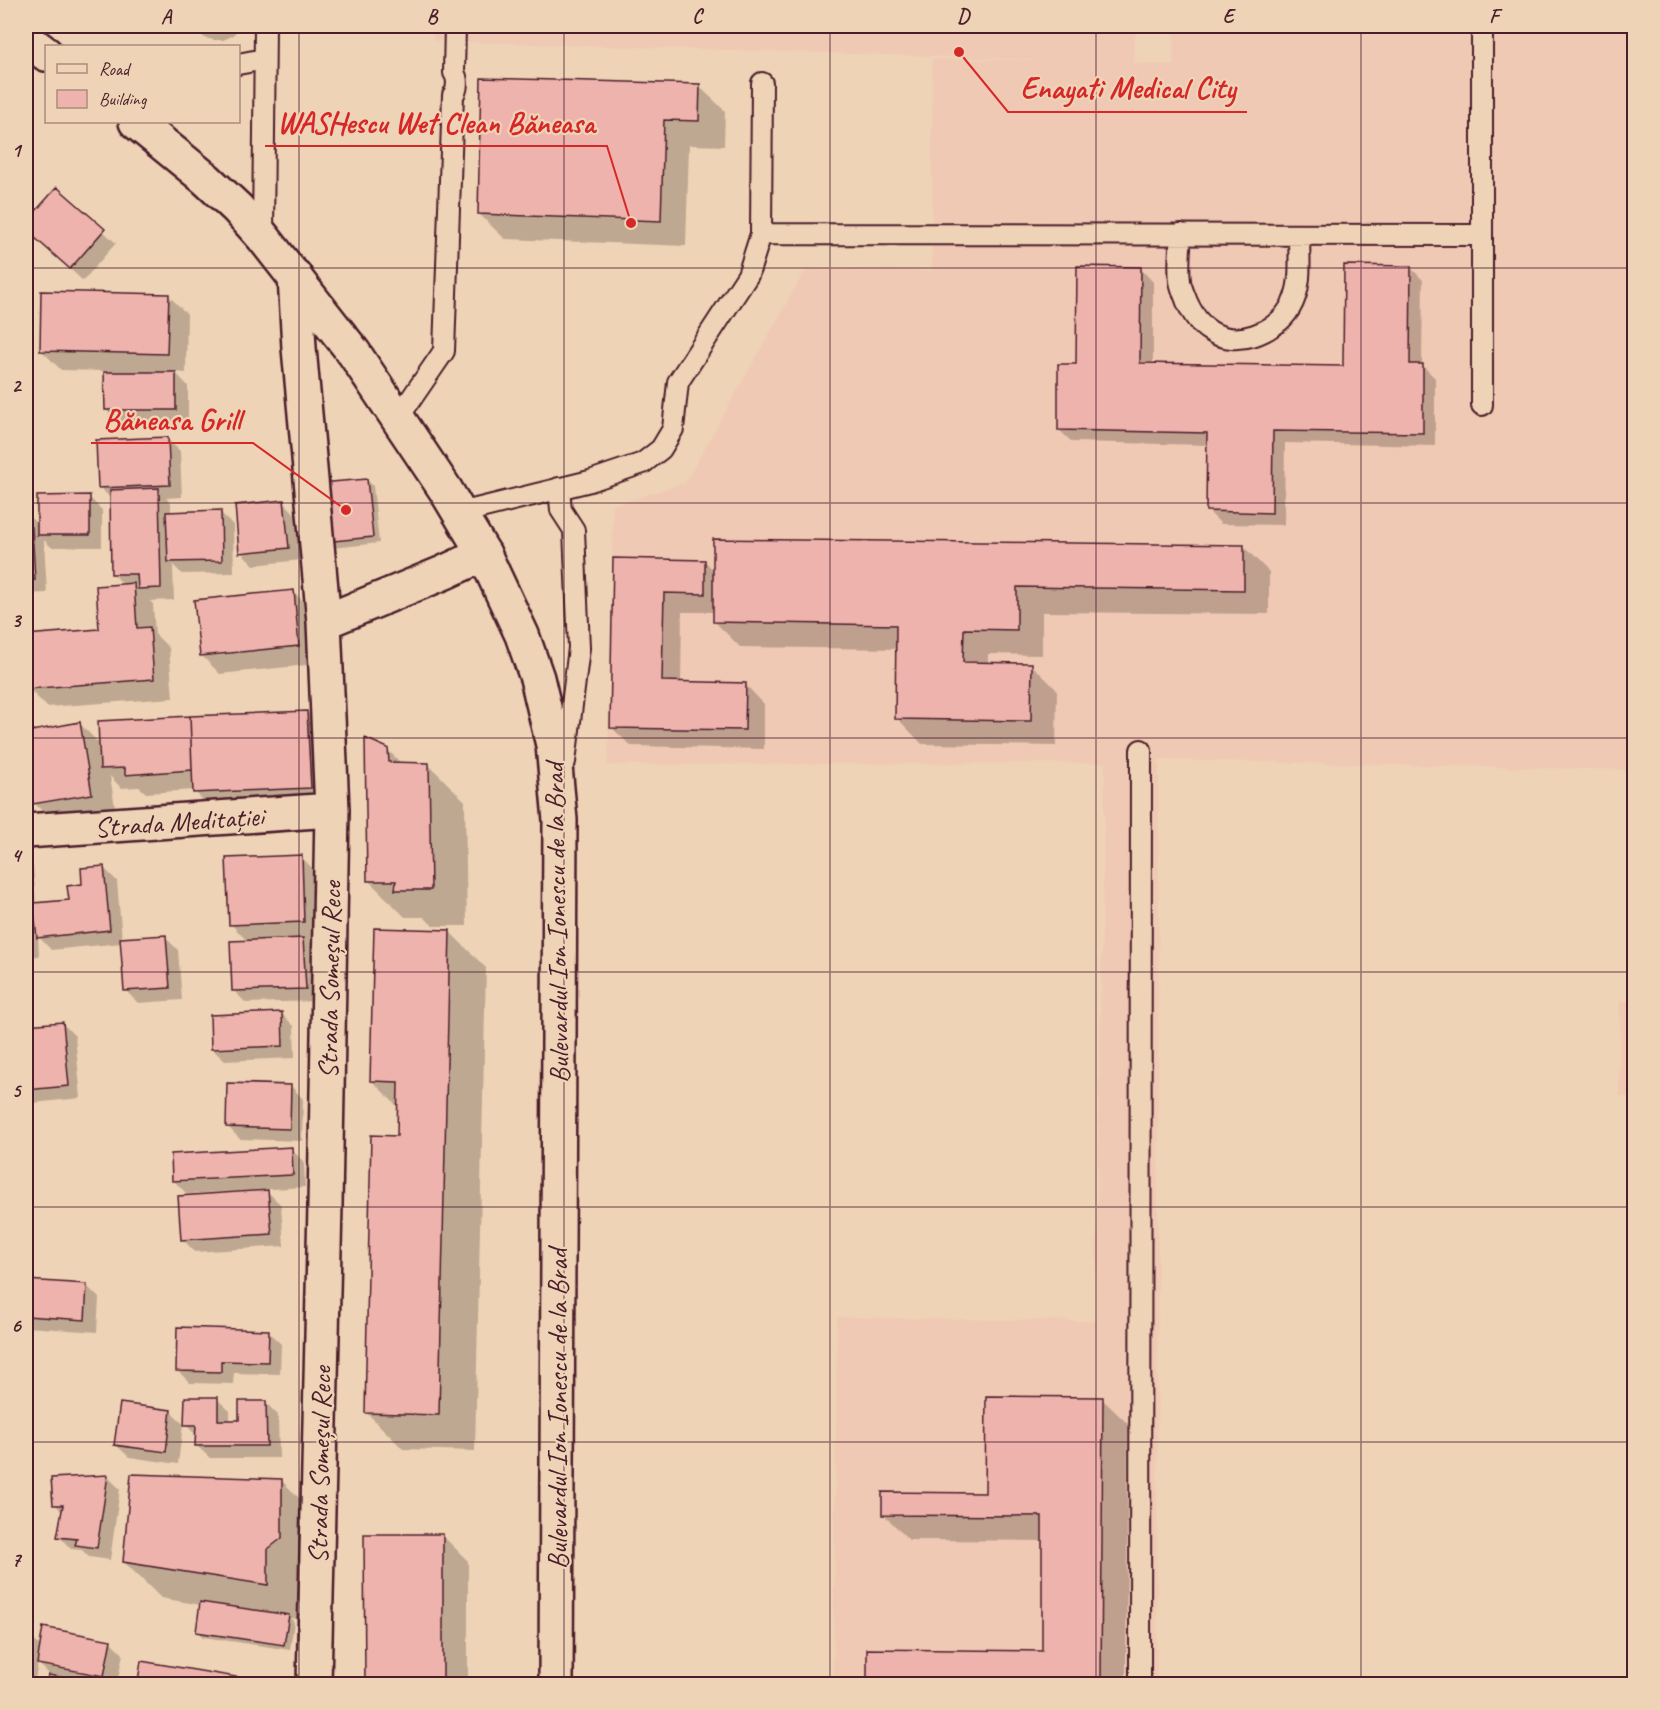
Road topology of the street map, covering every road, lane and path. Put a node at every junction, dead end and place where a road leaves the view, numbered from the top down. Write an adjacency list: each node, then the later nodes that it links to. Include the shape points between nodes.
1 (265, 26): 6 (lane)
2 (455, 26): 17 (lane, via 456,92 444,351)
3 (1482, 26): 13 (lane)
4 (26, 39): 5 (street)
5 (45, 53)
6 (264, 59): 7 (lane); 14 (lane)
7 (240, 64)
8 (762, 83): 10 (lane)
9 (137, 123): 14 (street, Bulevardul Ion Ionescu de la Brad, via 206,179)
10 (761, 234): 11 (lane); 18 (lane, via 748,274 678,382 673,429 661,449 643,463)
11 (1180, 234): 12 (lane); 12 (lane, via 1180,281 1188,304 1200,323 1227,338 1246,338 1264,332 1291,307 1298,284)
12 (1299, 235): 13 (lane)
13 (1482, 236): 16 (lane)
14 (263, 237): 15 (street, Bulevardul Ion Ionescu de la Brad)
15 (295, 276): 17 (street, Bulevardul Ion Ionescu de la Brad); 21 (street, Strada Someșul Rece)
16 (1482, 405)
17 (398, 418): 19 (street, Bulevardul Ion Ionescu de la Brad)
18 (559, 488): 19 (lane); 24 (lane, via 561,510 574,530 579,648)
19 (460, 513): 20 (street, Bulevardul Ion Ionescu de la Brad)
20 (484, 554): 21 (street); 24 (street, Bulevardul Ion Ionescu de la Brad, via 522,635 537,678 553,745)
21 (324, 622): 23 (street, Strada Someșul Rece)
22 (1141, 750): 28 (lane)
23 (332, 810): 25 (street, Strada Meditației); 26 (street, Strada Someșul Rece)
24 (560, 820): 27 (street, Bulevardul Ion Ionescu de la Brad)
25 (26, 831)
26 (314, 1684)
27 (556, 1684)
28 (1140, 1684)

